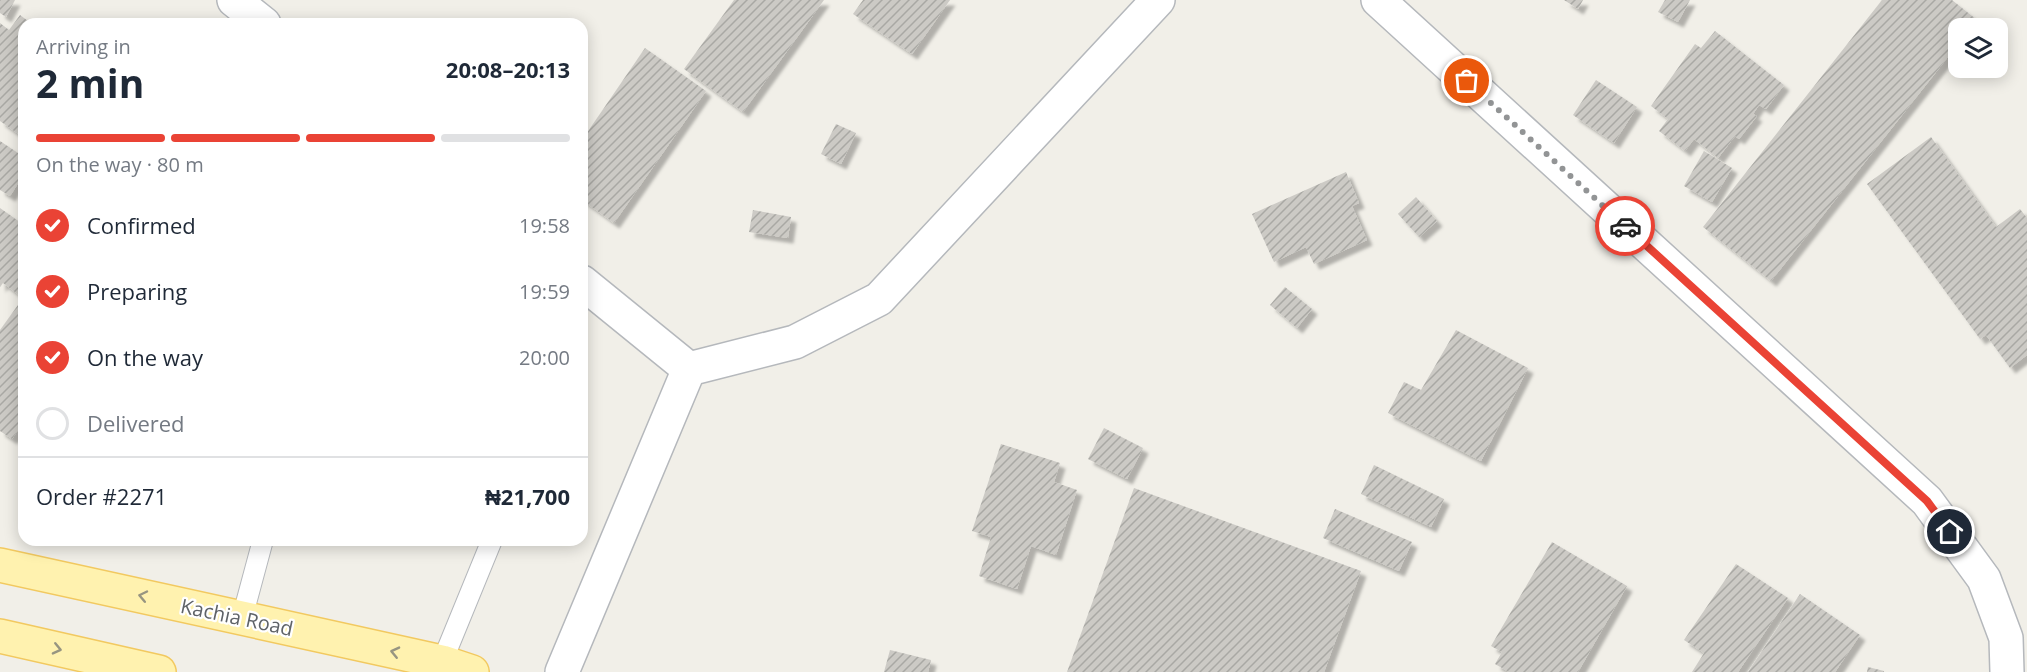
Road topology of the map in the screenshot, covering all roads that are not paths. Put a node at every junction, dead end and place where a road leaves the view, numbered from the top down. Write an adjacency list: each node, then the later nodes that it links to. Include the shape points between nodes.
1 (234, 0): 4 (street)
2 (1158, 0): 6 (street, via 879,298 795,342)
3 (1378, 0): 15 (street, via 1927,501 1984,579 2006,638)
4 (256, 18)
5 (588, 287): 6 (street)
6 (689, 369): 14 (street)
7 (262, 546): 10 (lane)
8 (490, 546): 12 (lane)
9 (0, 565): 10 (main road, Kachia Road, one-way to 9)
10 (242, 618): 12 (main road, Kachia Road, one-way to 10)
11 (0, 636): 13 (main road, one-way to 13)
12 (457, 667)
13 (159, 672)
14 (562, 672)
15 (2007, 672)

